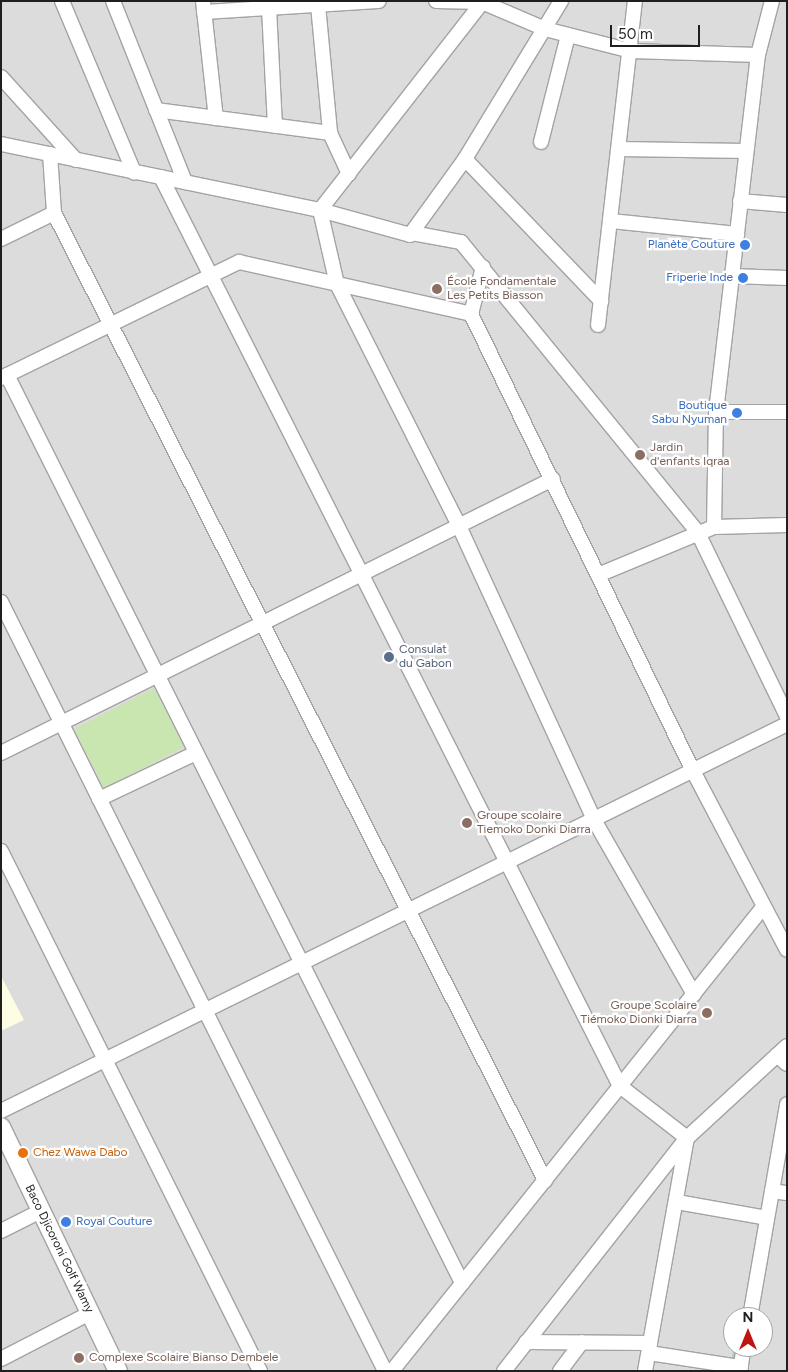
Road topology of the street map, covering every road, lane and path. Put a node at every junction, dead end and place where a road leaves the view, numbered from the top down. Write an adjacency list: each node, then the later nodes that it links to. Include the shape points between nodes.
1 (62, 1): 28 (street)
2 (113, 1): 17 (street)
3 (379, 1): 9 (street)
4 (436, 1): 8 (street)
5 (561, 1): 12 (street)
6 (635, 1): 14 (street)
7 (772, 1): 15 (street)
8 (483, 2): 12 (street); 29 (street)
9 (318, 5): 11 (street); 20 (street)
10 (204, 7): 11 (street); 18 (street)
11 (269, 8): 19 (street)
12 (545, 29): 13 (street); 26 (street)
13 (568, 35): 14 (street); 21 (street)
14 (631, 51): 15 (street); 23 (street)
15 (758, 55): 24 (street)
16 (1, 77): 27 (street)
17 (156, 110): 18 (street); 31 (street)
18 (216, 118): 19 (street)
19 (275, 126): 20 (street)
20 (330, 133): 29 (street)
21 (541, 142)
22 (1, 144): 25 (street)
23 (619, 149): 24 (street); 36 (street)
24 (746, 151): 32 (street)
25 (50, 154): 27 (street); 35 (street)
26 (466, 159): 37 (street); 45 (street)
27 (76, 160): 28 (street)
28 (134, 172): 30 (street)
29 (348, 174): 34 (street)
30 (161, 177): 31 (street); 41 (street)
31 (185, 182): 34 (street)
32 (740, 201): 33 (street); 38 (street)
33 (787, 206)
34 (320, 210): 37 (street); 44 (street)
35 (54, 213): 39 (street); 47 (street)
36 (611, 221): 38 (street); 45 (street)
37 (412, 233): 40 (street, via 461,242)
38 (737, 234): 42 (street)
39 (1, 239)
40 (483, 267): 46 (street); 56 (street)
41 (211, 275): 44 (street, via 239,262); 47 (street); 57 (street)
42 (732, 276): 43 (street); 50 (street)
43 (787, 278)
44 (337, 284): 46 (street); 54 (street)
45 (601, 302): 48 (street)
46 (470, 314): 52 (street)
47 (112, 322): 49 (street); 60 (street)
48 (598, 325)
49 (4, 376): 61 (street)
50 (716, 412): 51 (street); 55 (street)
51 (787, 412)
52 (553, 479): 54 (street); 58 (street)
53 (787, 525): 55 (street)
54 (459, 526): 57 (street); 69 (street)
55 (714, 528): 56 (street)
56 (698, 533): 58 (street); 62 (street)
57 (361, 572): 60 (street); 71 (street)
58 (598, 575): 67 (street)
59 (1, 602): 63 (street)
60 (262, 620): 61 (street); 73 (street)
61 (157, 675): 63 (street); 66 (street)
62 (787, 716)
63 (62, 724): 65 (street); 68 (street)
64 (787, 724): 67 (street)
65 (1, 753)
66 (196, 753): 68 (street); 75 (street)
67 (692, 769): 69 (street); 72 (street)
68 (99, 799): 77 (street)
69 (593, 818): 71 (street); 76 (street)
70 (1, 851): 79 (street)
71 (507, 863): 73 (street); 80 (street)
72 (764, 906): 74 (street); 76 (street)
73 (408, 910): 75 (street); 85 (street)
74 (787, 950)
75 (301, 964): 77 (street); 92 (street)
76 (694, 994): 80 (street)
77 (205, 1012): 79 (street); 102 (street)
78 (784, 1055): 84 (street)
79 (106, 1062): 82 (street); 101 (street)
80 (620, 1086): 84 (street); 85 (street)
81 (787, 1104): 86 (street)
82 (1, 1111)
83 (1, 1127): 89 (street, Baco Djicoroni Golf Wamy)
84 (687, 1138): 88 (street); 95 (street)
85 (545, 1180): 92 (street)
86 (772, 1191): 87 (street); 90 (street)
87 (787, 1193)
88 (676, 1202): 90 (street); 97 (street)
89 (41, 1211): 91 (street); 94 (street, Baco Djicoroni Golf Wamy)
90 (767, 1218): 93 (street)
91 (1, 1231)
92 (462, 1283): 103 (street)
93 (752, 1307)
94 (90, 1313): 98 (street); 100 (street, Baco Djicoroni Golf Wamy)
95 (526, 1342): 96 (street); 104 (street)
96 (582, 1342): 97 (street); 105 (street)
97 (649, 1348): 99 (street); 106 (street)
98 (1, 1359)
99 (741, 1369)
100 (118, 1371)
101 (260, 1371)
102 (385, 1371)
103 (392, 1371)
104 (504, 1371)
105 (560, 1371)
106 (646, 1371)

